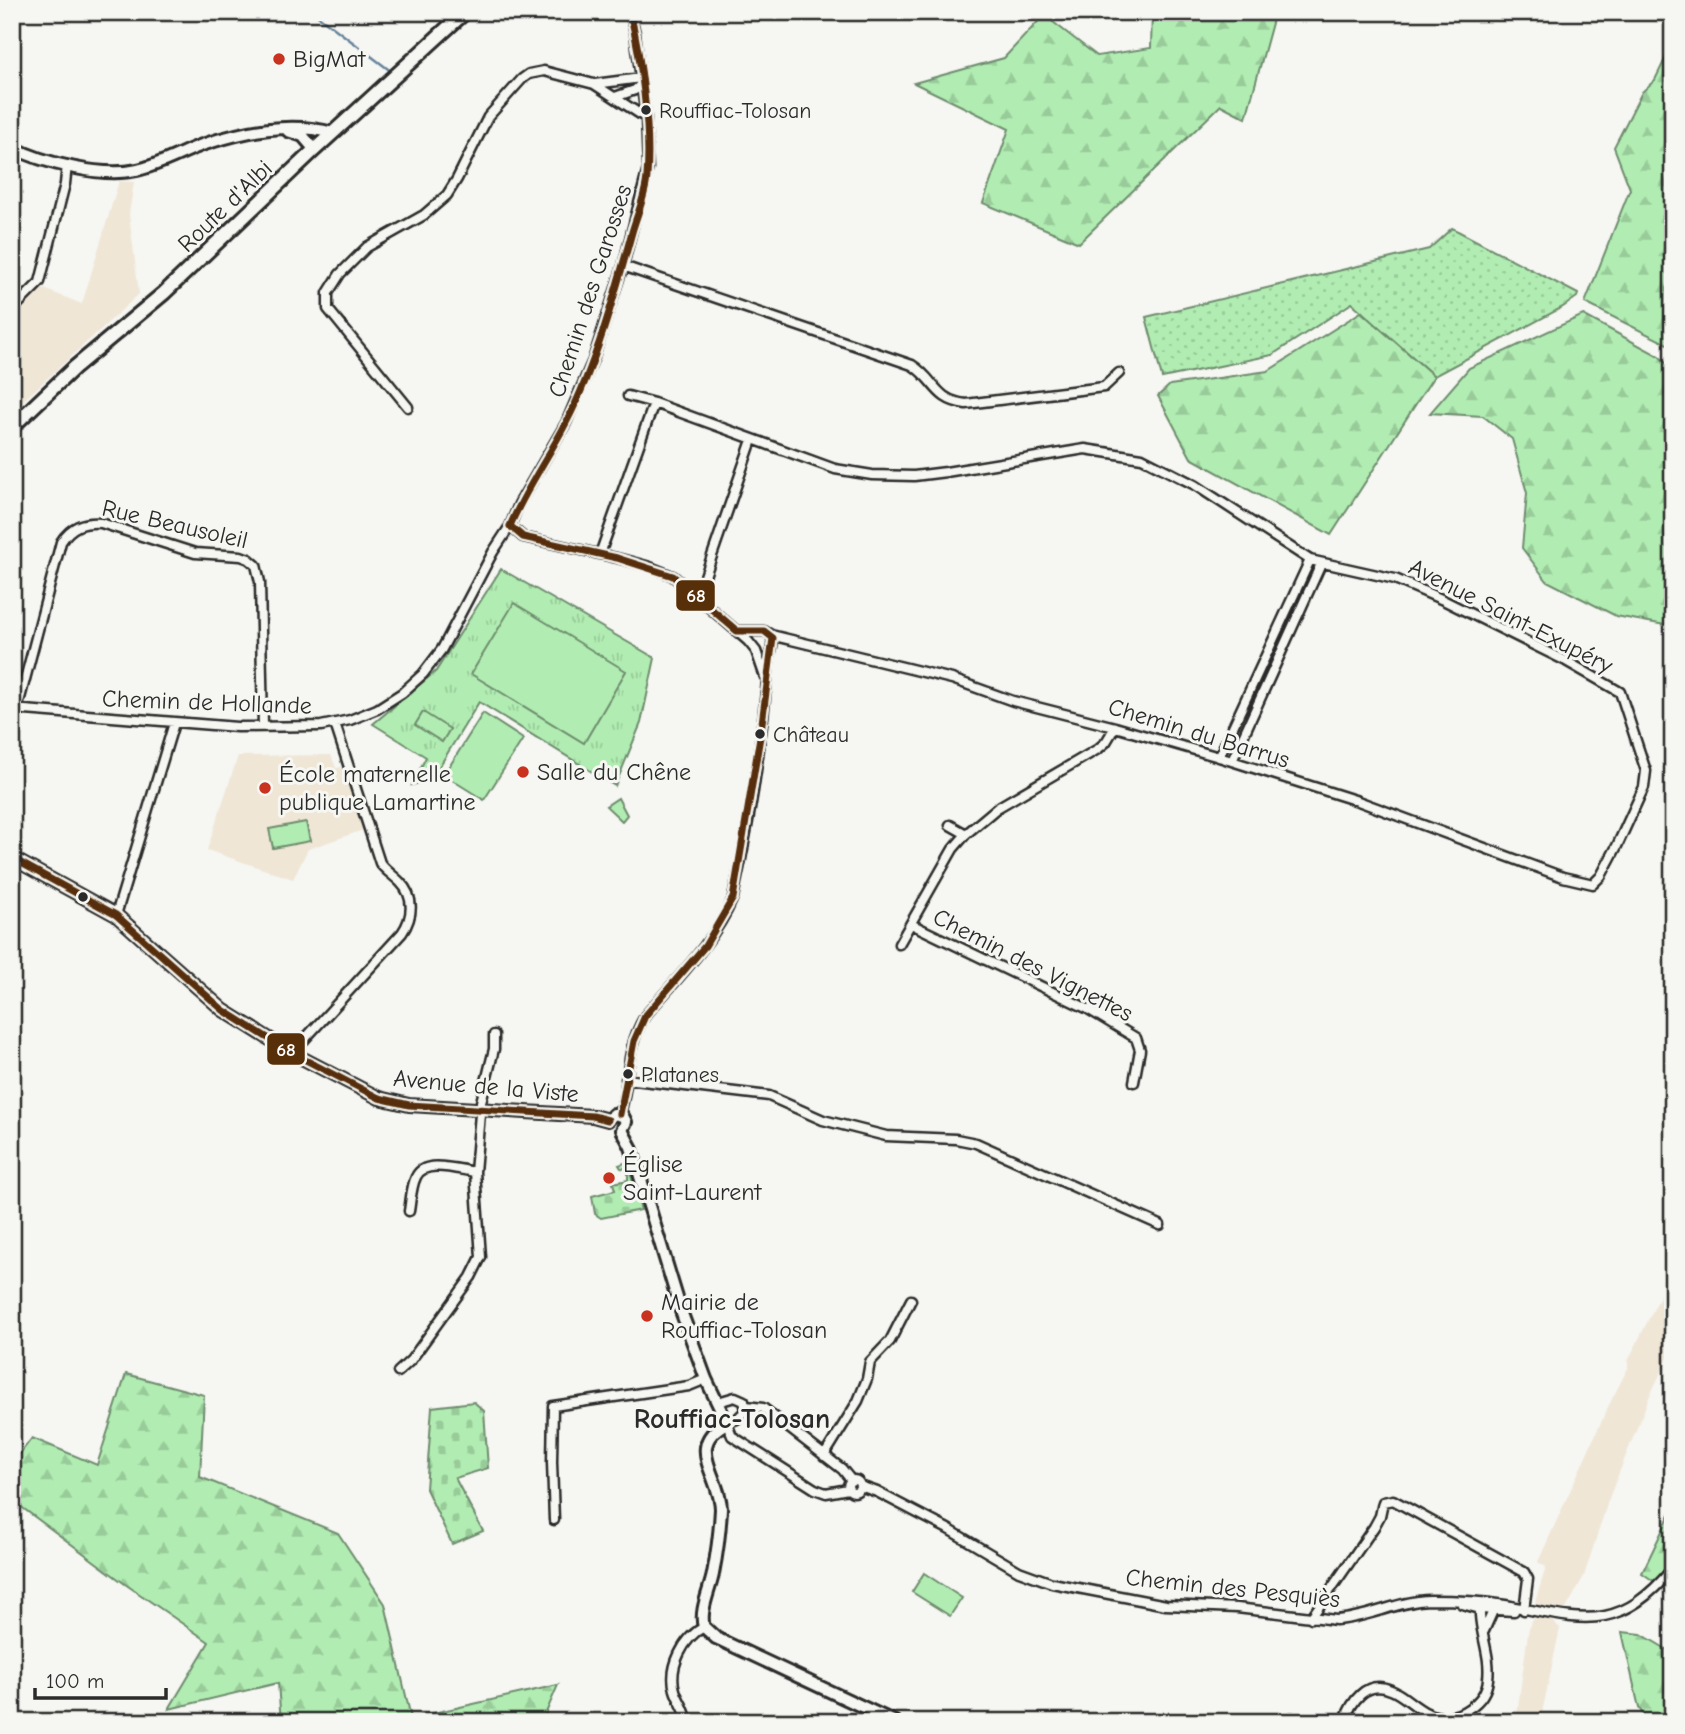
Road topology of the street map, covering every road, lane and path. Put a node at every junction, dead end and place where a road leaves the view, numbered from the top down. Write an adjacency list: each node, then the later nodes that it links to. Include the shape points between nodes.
1 (466, 12): 8 (main road, Route d'Albi)
2 (630, 12): 3 (street, Chemin des Garosses)
3 (641, 81): 4 (street); 5 (street, via 635,90); 6 (street, Chemin des Garosses)
4 (594, 84): 5 (street); 17 (street, via 544,71 522,79 488,117 447,195 424,215 367,247 328,293 328,309)
5 (615, 97): 6 (street)
6 (646, 118): 12 (street, Chemin des Garosses, via 647,179)
7 (275, 129): 8 (street, via 312,127); 10 (street, via 303,136); 11 (street, via 203,145 135,170)
8 (333, 133): 10 (main road, Route d'Albi)
9 (12, 147): 11 (street)
10 (314, 150): 18 (main road, Route d'Albi, via 164,293)
11 (67, 165): 13 (street, via 40,282)
12 (623, 266): 14 (street, via 912,365 952,402 1104,387); 20 (street, Chemin des Garosses, via 578,398)
13 (12, 310)
14 (1119, 373)
15 (628, 396): 16 (street, Avenue Saint-Exupéry)
16 (654, 403): 19 (street, Avenue Saint-Exupéry); 21 (street)
17 (408, 407)
18 (12, 427)
19 (752, 440): 22 (street, Avenue Saint-Exupéry, via 835,469 872,475 914,476 1085,449 1142,458 1195,485); 24 (street, via 704,579)
20 (510, 526): 21 (street, via 523,537); 34 (street, Chemin de Hollande, via 442,649 423,674 383,705)
21 (600, 554): 24 (street, via 673,576)
22 (1310, 560): 23 (street, Avenue Saint-Exupéry); 37 (street)
23 (1321, 564): 38 (street); 42 (street, Avenue Saint-Exupéry, via 1395,579 1620,692 1646,771 1644,787 1617,846)
24 (694, 594): 25 (street)
25 (737, 631): 26 (street); 29 (street)
26 (757, 633): 27 (street); 29 (street, via 752,638)
27 (771, 635): 28 (street, Chemin du Barrus); 30 (street)
28 (788, 641): 30 (street); 36 (street, Chemin du Barrus, via 953,679 1013,701)
29 (754, 648): 30 (street, via 764,653); 31 (street)
30 (772, 648): 31 (street)
31 (767, 683): 48 (street, via 733,898 712,937 645,1016 632,1043)
32 (15, 710): 33 (street, Chemin de Hollande); 35 (street, Rue Beausoleil, via 61,542 74,528 102,523 195,553 241,556 256,565)
33 (174, 723): 35 (street, Chemin de Hollande); 43 (street)
34 (335, 724): 35 (street, Chemin de Hollande); 47 (street, via 380,863 403,886 412,911 402,933)
35 (263, 726)
36 (1115, 727): 37 (street, Chemin du Barrus); 40 (street, via 1098,749 998,808)
37 (1219, 757): 38 (street, Chemin du Barrus)
38 (1233, 761): 42 (street, Chemin du Barrus)
39 (950, 825): 40 (street)
40 (966, 834): 44 (street)
41 (12, 858): 43 (street, Avenue de la Viste)
42 (1593, 884)
43 (116, 915): 47 (street, Avenue de la Viste, via 223,1010)
44 (911, 924): 45 (street); 49 (street, Chemin des Vignettes, via 1088,1009 1136,1038 1140,1050)
45 (899, 944)
46 (494, 1035): 50 (street)
47 (292, 1052): 50 (street, Avenue de la Viste, via 379,1098 409,1105)
48 (625, 1079): 51 (street); 56 (street, via 769,1096 835,1124 886,1136 976,1143)
49 (1134, 1082)
50 (480, 1109): 52 (street, Avenue de la Viste); 54 (street)
51 (621, 1114): 52 (street); 53 (street, via 626,1122)
52 (608, 1120): 53 (street, via 612,1129)
53 (622, 1130): 59 (street)
54 (475, 1172): 55 (street, via 422,1169 416,1175); 58 (street, via 481,1256 416,1354)
55 (408, 1211)
56 (1160, 1225)
57 (911, 1300): 63 (street, via 894,1335 870,1362 858,1401)
58 (398, 1372)
59 (706, 1379): 60 (street); 65 (street, via 689,1386 553,1406)
60 (718, 1402): 61 (street, via 735,1397); 62 (street)
61 (746, 1406): 62 (street, via 742,1415); 63 (street, via 763,1408)
62 (727, 1423): 64 (street, Chemin des Pesquiès, via 732,1436 815,1489 826,1493); 70 (street, via 704,1451 721,1508)
63 (824, 1456): 64 (street, via 842,1469)
64 (850, 1484): 69 (street, Chemin des Pesquiès, via 853,1493 860,1486 877,1492 1019,1572 1043,1580 1167,1605)
65 (554, 1520)
66 (1673, 1568): 68 (street, Chemin des Pesquiès, via 1648,1596 1606,1616 1566,1618)
67 (1486, 1607): 68 (street, Chemin des Pesquiès); 69 (street, Chemin des Pesquiès, via 1429,1600 1349,1619); 75 (street, via 1487,1684 1481,1698 1466,1711 1427,1714 1392,1690 1375,1688 1353,1701)
68 (1524, 1610): 69 (street, via 1528,1579 1524,1573 1393,1500 1384,1502 1374,1527)
69 (1311, 1618)
70 (704, 1627): 71 (street, via 685,1642 673,1678); 72 (street, via 716,1637)
71 (687, 1722)
72 (895, 1722)
73 (1277, 1722): 74 (street, via 1299,1718)
74 (1320, 1722)
75 (1344, 1722)

